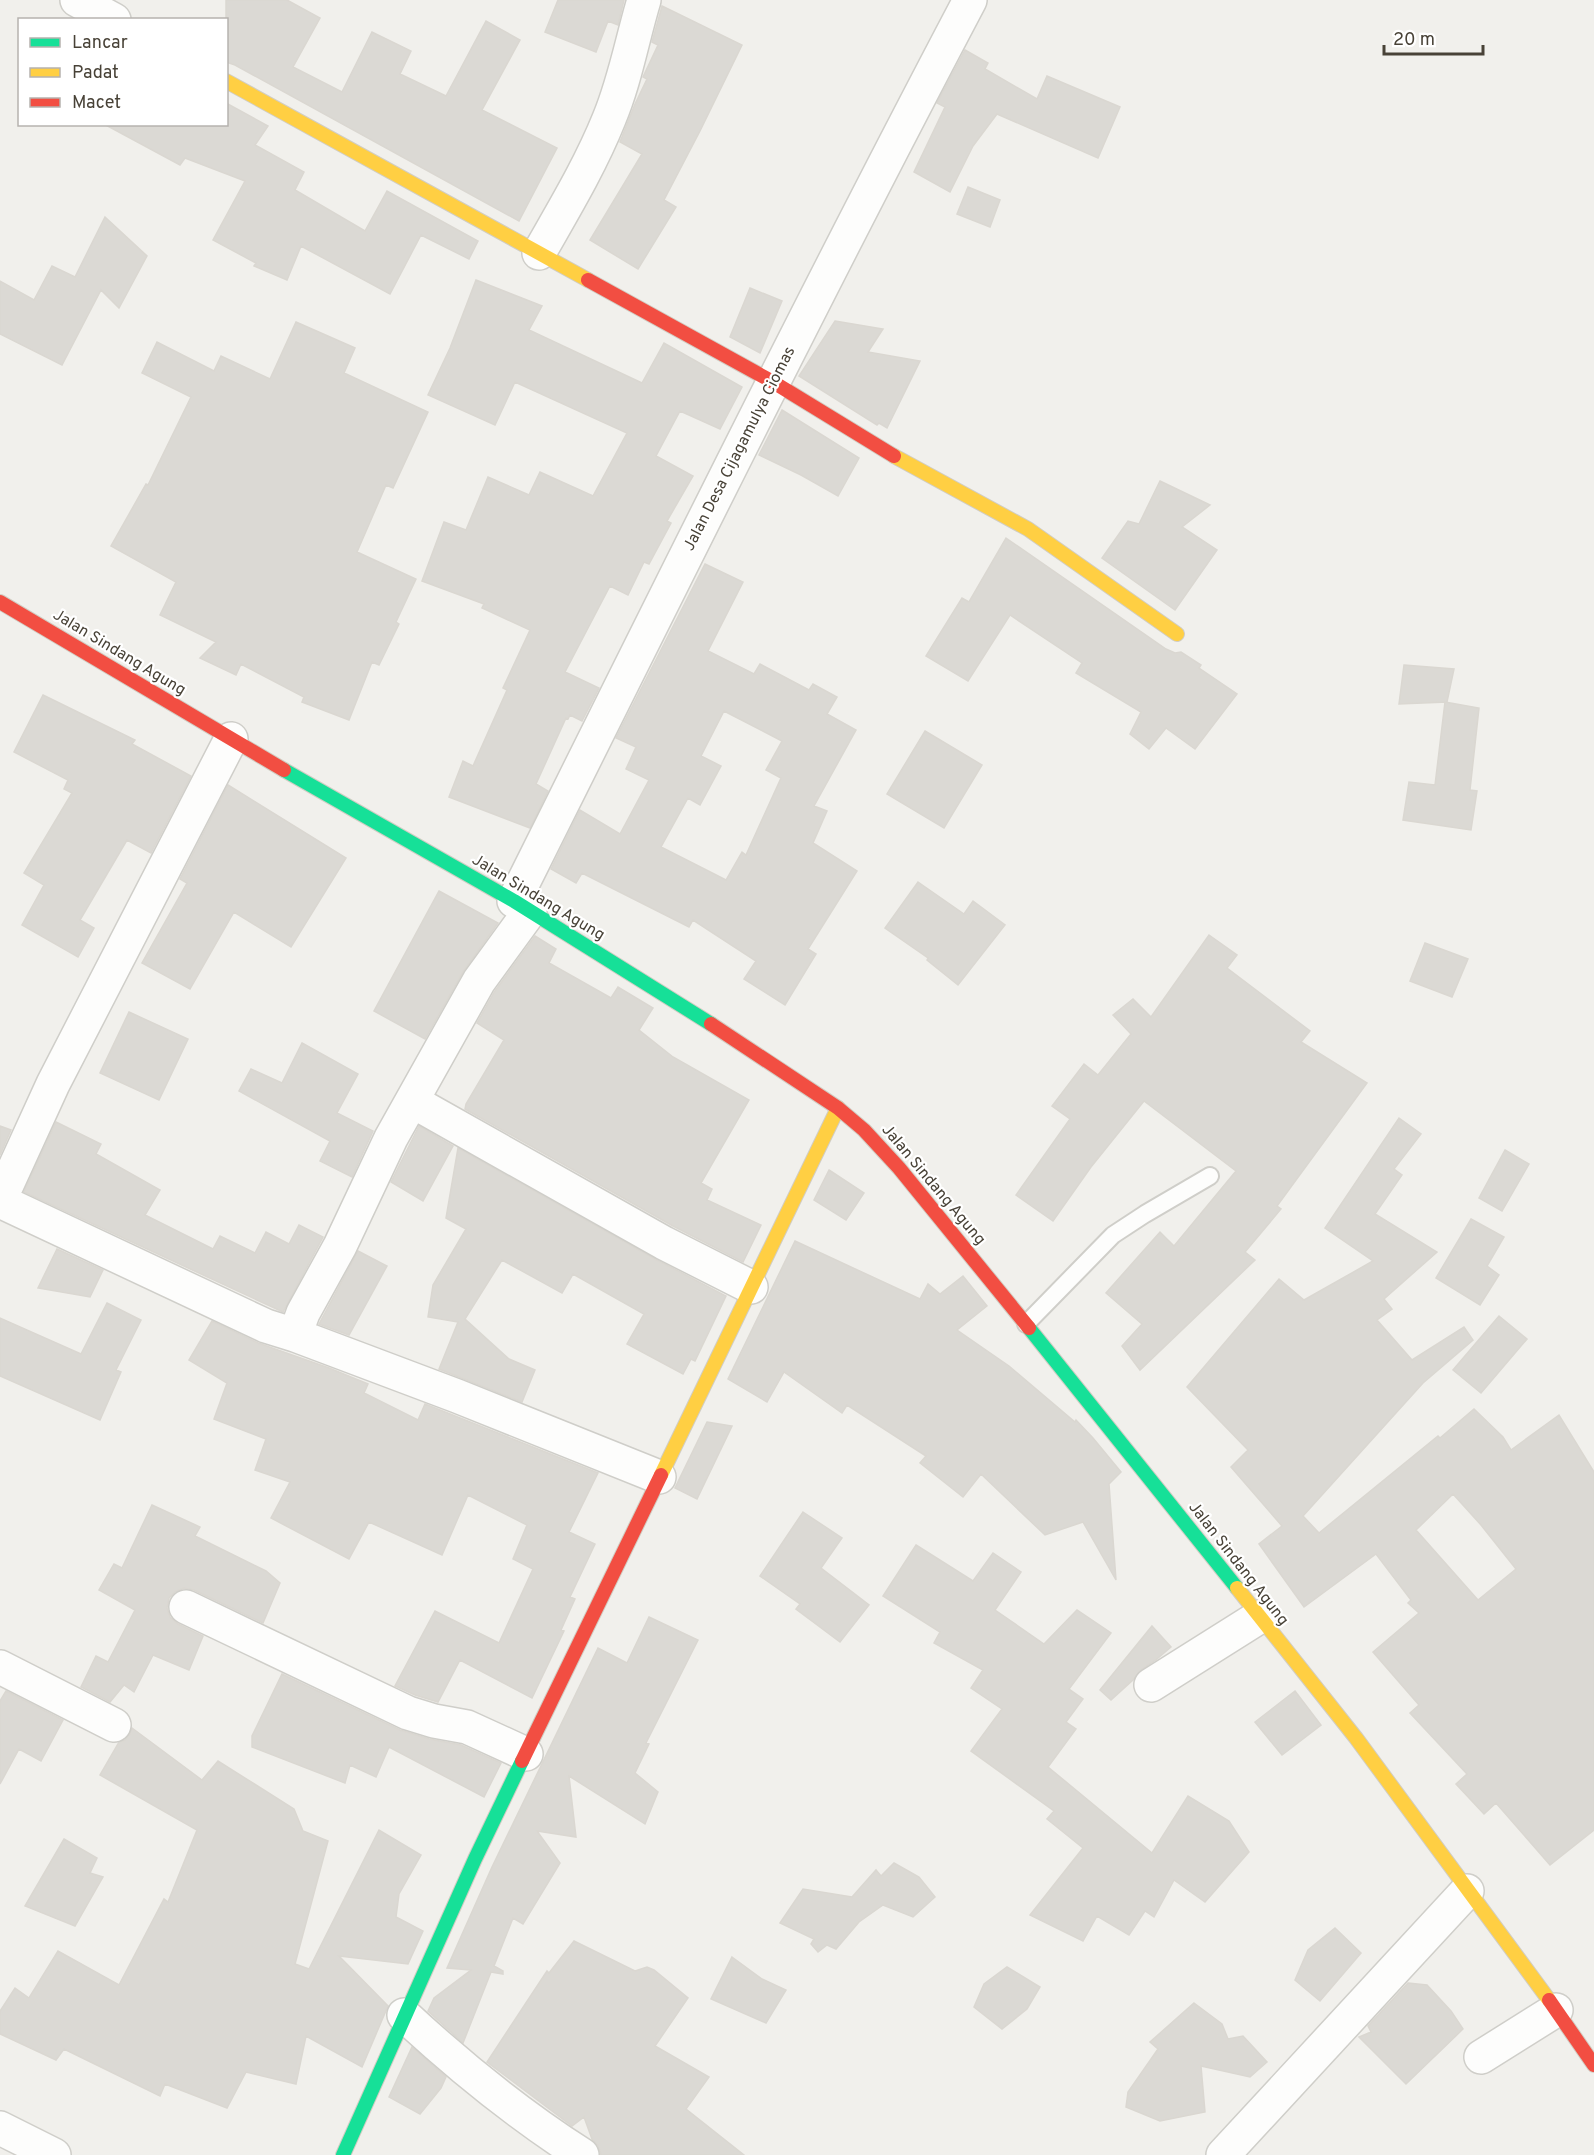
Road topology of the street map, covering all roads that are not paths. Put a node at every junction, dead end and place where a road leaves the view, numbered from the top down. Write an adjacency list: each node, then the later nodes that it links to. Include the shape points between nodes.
1 (77, 0): 4 (street)
2 (644, 0): 6 (street, via 610,119)
3 (970, 0): 7 (street, Jalan Desa Cijagamulya Ciomas)
4 (110, 18)
5 (228, 82): 6 (street)
6 (539, 253): 7 (street)
7 (773, 382): 9 (street, via 869,442 1028,529); 11 (street, Jalan Desa Cijagamulya Ciomas)
8 (0, 602): 10 (street, Jalan Sindang Agung)
9 (1177, 634)
10 (231, 739): 11 (street, Jalan Sindang Agung); 15 (street, via 53,1084)
11 (522, 906): 12 (street, Jalan Desa Cijagamulya Ciomas); 13 (street, Jalan Sindang Agung, via 670,997)
12 (412, 1101): 16 (street, via 664,1243); 18 (street, Jalan Desa Cijagamulya Ciomas)
13 (838, 1108): 16 (street); 17 (street, Jalan Sindang Agung, via 899,1168)
14 (1210, 1176): 17 (lane, via 1113,1235)
15 (0, 1201): 18 (street, via 266,1326)
16 (752, 1287): 19 (street)
17 (1026, 1324): 21 (street, Jalan Sindang Agung)
18 (294, 1335): 19 (street)
19 (659, 1477): 25 (street)
20 (186, 1607): 25 (street, via 408,1713 467,1727)
21 (1259, 1617): 23 (street); 26 (street, Jalan Sindang Agung, via 1356,1738)
22 (0, 1667): 24 (street)
23 (1151, 1685)
24 (114, 1725)
25 (526, 1754): 28 (street)
26 (1467, 1891): 27 (street, Jalan Sindang Agung); 35 (street)
27 (1556, 2010): 29 (street); 30 (street, Jalan Sindang Agung)
28 (404, 2015): 33 (street); 34 (street, via 463,2068)
29 (1481, 2057)
30 (1594, 2065)
31 (0, 2128): 32 (street)
32 (54, 2155)
33 (343, 2155)
34 (582, 2155)
35 (1223, 2155)

